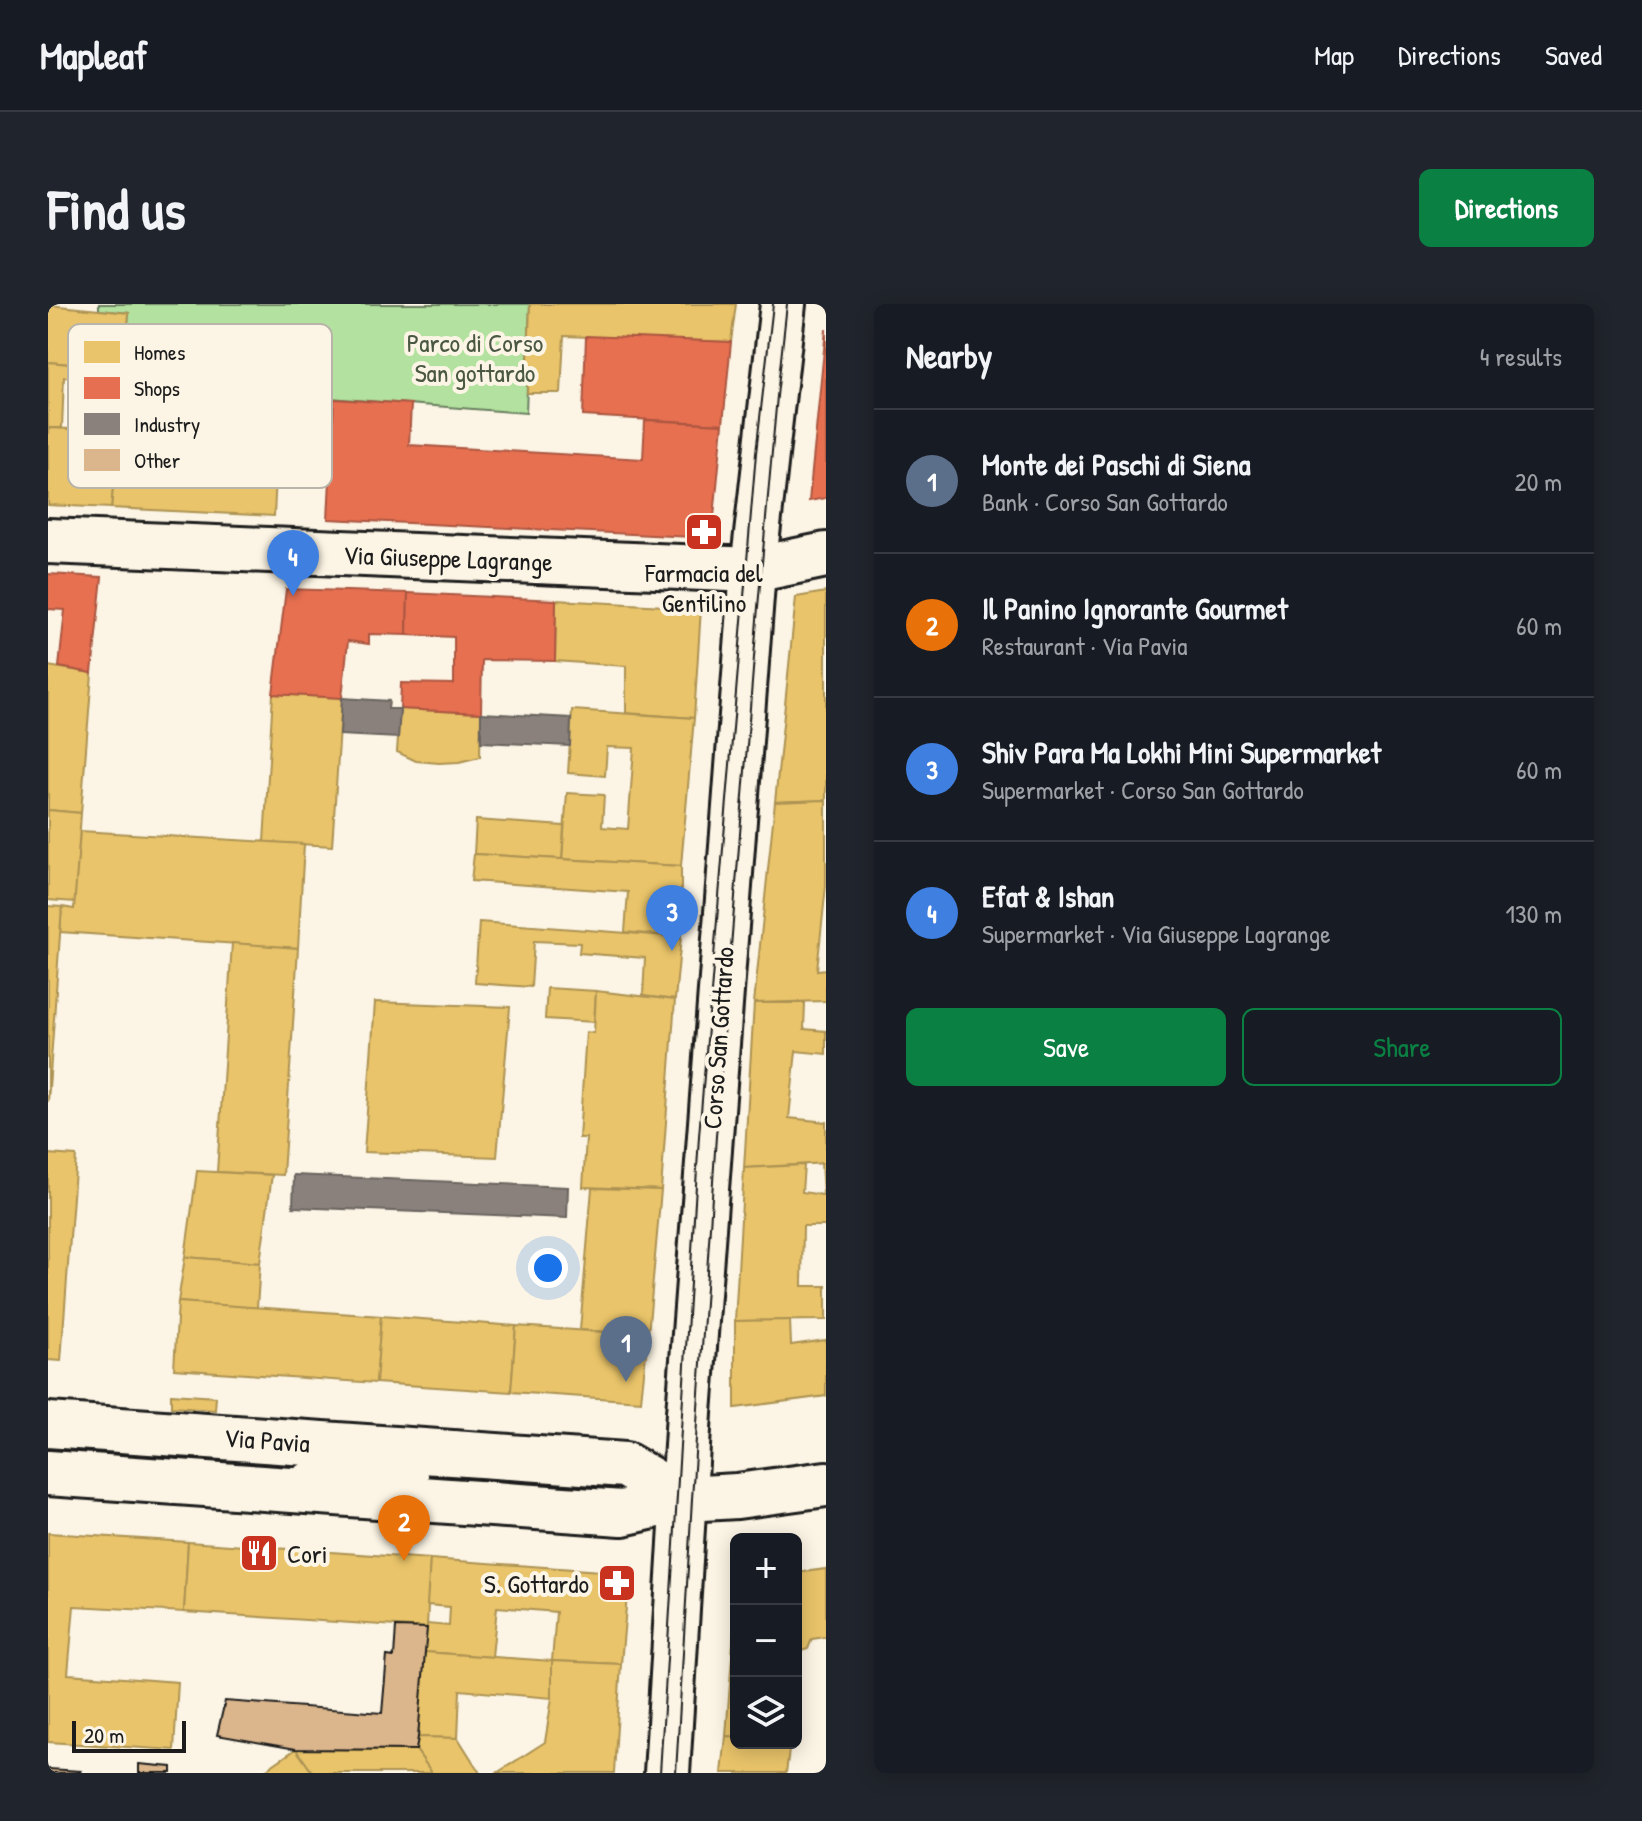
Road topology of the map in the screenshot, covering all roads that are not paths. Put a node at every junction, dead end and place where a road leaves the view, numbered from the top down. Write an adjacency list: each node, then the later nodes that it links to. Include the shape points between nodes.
1 (783, 304): 4 (street, Corso San Gottardo)
2 (48, 541): 4 (street, Via Giuseppe Lagrange)
3 (826, 555): 4 (street, Via Giuseppe Lagrange)
4 (753, 570): 11 (street, Corso San Gottardo)
5 (48, 1425): 6 (street, Via Pavia)
6 (486, 1455): 11 (street, Via Pavia, via 625,1465); 12 (street)
7 (48, 1473): 10 (street, Via Pavia)
8 (417, 1476): 10 (lane, via 314,1469)
9 (826, 1484): 11 (street)
10 (281, 1489): 12 (street, Via Pavia)
11 (684, 1499): 12 (street, Via Pavia, via 622,1513); 13 (street, Corso San Gottardo)
12 (482, 1504)
13 (667, 1773)

